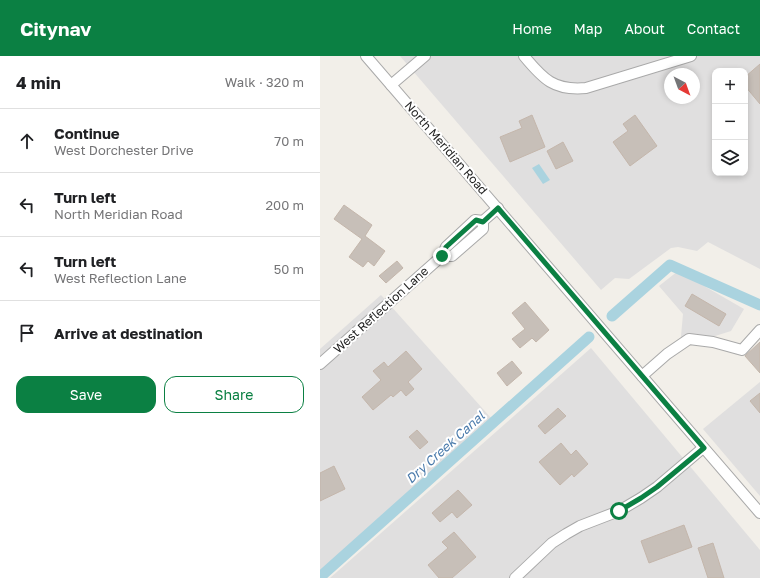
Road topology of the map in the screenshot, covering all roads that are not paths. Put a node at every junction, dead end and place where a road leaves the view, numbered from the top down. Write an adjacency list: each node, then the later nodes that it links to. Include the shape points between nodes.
1 (366, 56): 5 (street, North Meridian Road)
2 (425, 56): 5 (street)
3 (524, 56): 4 (street, via 551,83 572,89 586,88)
4 (691, 56)
5 (391, 85): 6 (street, North Meridian Road)
6 (498, 208): 8 (street, West Reflection Lane, via 483,222 483,229 452,256 442,256); 9 (street, North Meridian Road)
7 (760, 330): 9 (street, via 742,350 689,339)
8 (320, 364)
9 (642, 376): 10 (street, North Meridian Road)
10 (704, 448): 11 (street, North Meridian Road); 12 (street, via 641,498 619,511 580,526 552,543)
11 (760, 513)
12 (515, 578)

